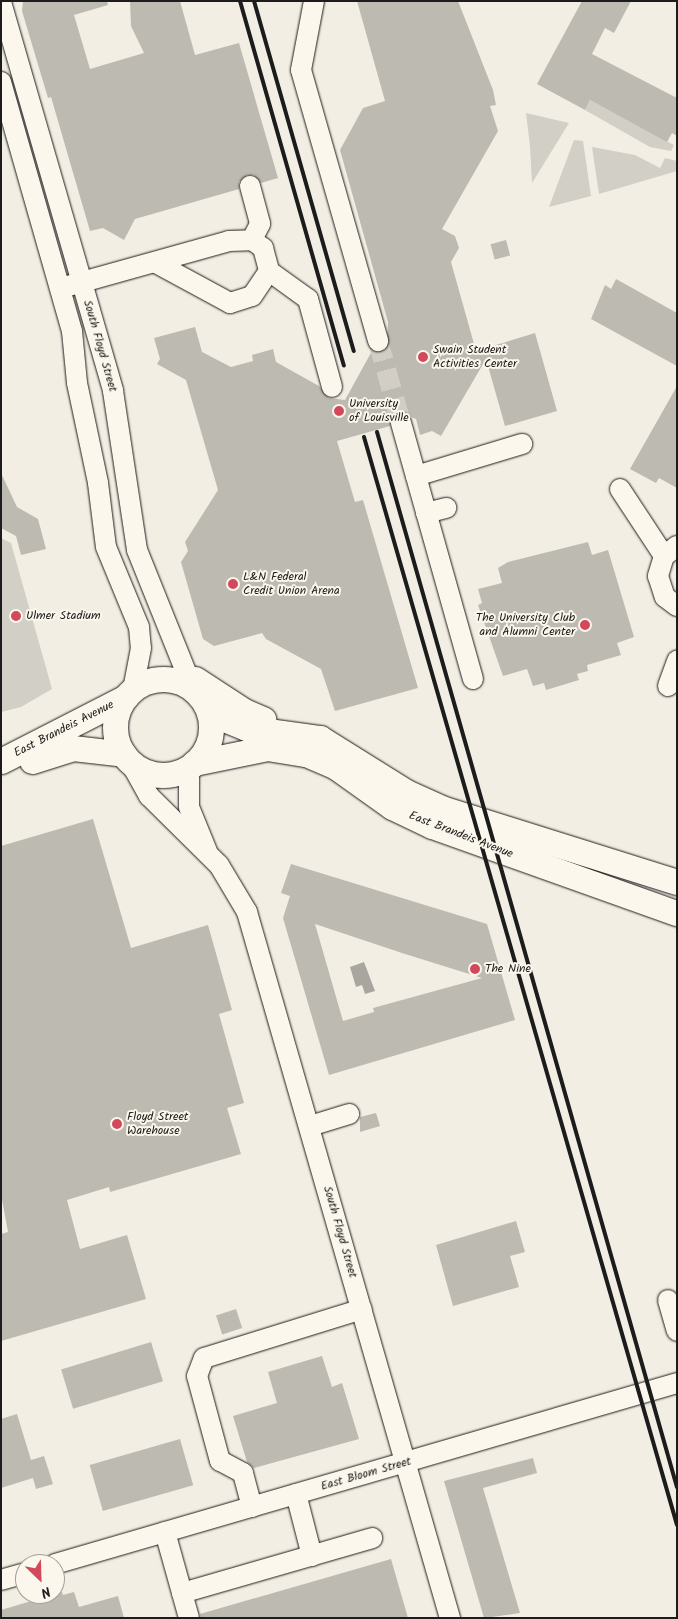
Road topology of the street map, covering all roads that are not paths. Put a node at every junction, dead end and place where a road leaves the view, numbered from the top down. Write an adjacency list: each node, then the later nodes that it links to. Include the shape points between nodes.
1 (314, 1): 10 (street, via 301,70)
2 (1, 2): 8 (street, South Floyd Street)
3 (1, 82): 9 (street, South Floyd Street)
4 (250, 186): 5 (street, via 260,224)
5 (258, 244): 6 (street, via 229,241); 7 (street)
6 (156, 263): 7 (street, via 230,303 252,296); 8 (street)
7 (269, 271): 11 (street, via 308,299)
8 (81, 282): 9 (street); 23 (street, South Floyd Street, via 117,409 137,550)
9 (61, 288): 24 (street, South Floyd Street, via 72,331 77,383 98,483 106,547 140,627 141,648)
10 (378, 341)
11 (332, 387)
12 (401, 423): 14 (street)
13 (522, 444): 14 (street)
14 (416, 476): 17 (street)
15 (620, 489): 18 (street)
16 (446, 508): 17 (street)
17 (426, 513): 21 (street)
18 (670, 551): 19 (street, via 658,576 660,587)
19 (677, 606)
20 (677, 661): 22 (street)
21 (472, 679)
22 (668, 686)
23 (194, 687): 24 (main road, via 162,679); 25 (main road, via 244,712); 25 (main road, East Brandeis Avenue, via 219,717 246,728); 28 (main road, via 211,731 206,748)
24 (129, 693): 26 (main road, via 118,712 115,729); 27 (main road, East Brandeis Avenue)
25 (310, 735): 31 (main road, East Brandeis Avenue, via 342,748 424,802)
26 (126, 757): 28 (main road, via 140,769 162,775); 29 (main road, East Brandeis Avenue, via 82,748 61,750); 30 (street, South Floyd Street, via 149,796)
27 (1, 761)
28 (192, 765): 30 (street, South Floyd Street, via 189,807); 32 (main road, East Brandeis Avenue, via 267,748 299,752 336,767 392,807 432,826)
29 (1, 776)
30 (209, 856): 34 (street, South Floyd Street, via 236,889 247,912)
31 (677, 882)
32 (677, 913)
33 (349, 1114): 34 (street)
34 (310, 1126): 36 (street, South Floyd Street)
35 (668, 1300): 37 (street)
36 (362, 1310): 39 (street, South Floyd Street); 41 (street, via 204,1358 197,1376 220,1461 242,1473)
37 (677, 1331)
38 (677, 1383): 39 (street, East Bloom Street)
39 (405, 1462): 40 (street, East Bloom Street); 50 (street, South Floyd Street)
40 (296, 1494): 41 (street, East Bloom Street); 44 (street)
41 (252, 1507): 42 (street, East Bloom Street)
42 (165, 1532): 45 (street, East Bloom Street); 48 (street)
43 (372, 1538): 44 (street)
44 (312, 1556): 48 (street)
45 (65, 1561)
46 (15, 1576): 47 (street)
47 (1, 1580)
48 (182, 1593): 49 (street)
49 (189, 1618)
50 (450, 1618)

